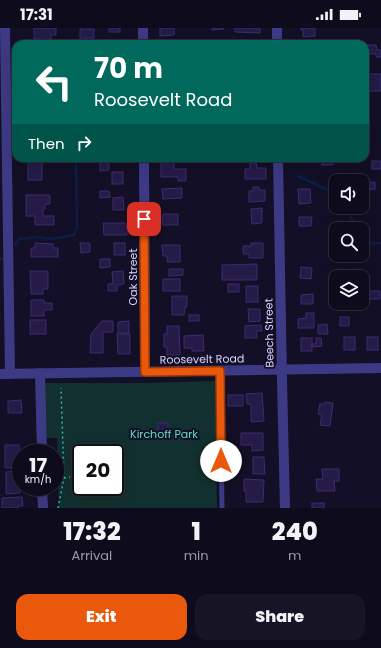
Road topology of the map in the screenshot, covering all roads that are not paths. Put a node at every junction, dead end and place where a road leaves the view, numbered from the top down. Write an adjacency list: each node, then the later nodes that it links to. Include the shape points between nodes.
1 (5, 28): 13 (street)
2 (143, 28): 4 (street)
3 (276, 28): 5 (street)
4 (143, 40)
5 (277, 40)
6 (144, 162): 11 (street, Oak Street)
7 (278, 162): 9 (street, Beech Street)
8 (381, 368): 9 (street, Roosevelt Road)
9 (281, 370): 10 (street, Roosevelt Road); 18 (street, Beech Street)
10 (220, 371): 11 (street, Roosevelt Road); 17 (lane)
11 (145, 372): 12 (street, Roosevelt Road)
12 (40, 373): 13 (street, Roosevelt Road); 14 (street)
13 (5, 374)
14 (42, 444)
15 (42, 496): 16 (street)
16 (43, 508)
17 (222, 508)
18 (285, 508)

